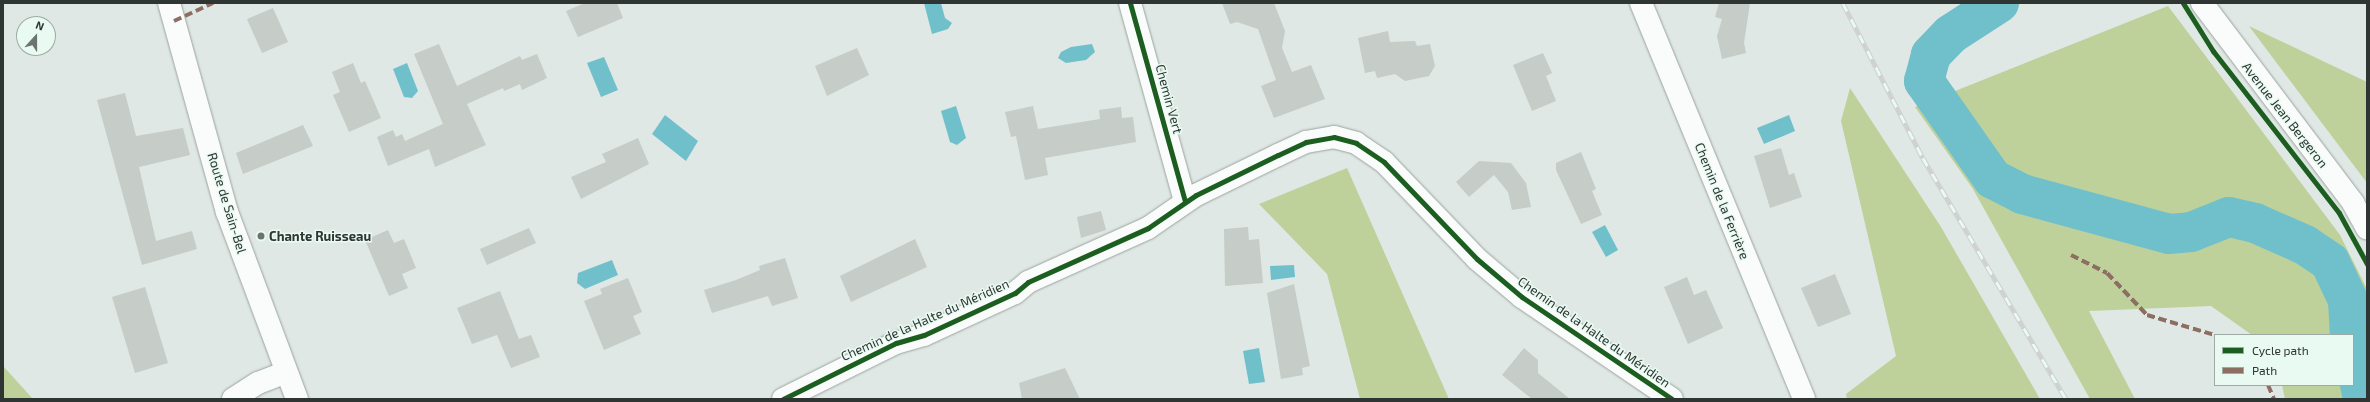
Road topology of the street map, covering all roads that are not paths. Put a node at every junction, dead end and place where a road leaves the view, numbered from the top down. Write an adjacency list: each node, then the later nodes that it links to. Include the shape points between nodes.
1 (169, 3): 7 (street, Route de Sain-Bel, via 227,212)
2 (1130, 3): 5 (street, Chemin Vert)
3 (1641, 3): 12 (street, Chemin de la Ferrière)
4 (2202, 3): 6 (street, Avenue Jean Bergeron, via 2353,203)
5 (1185, 201): 10 (street, Chemin de la Halte du Méridien, via 1148,228 1028,282 1015,293 924,334 896,343); 11 (street, Chemin de la Halte du Méridien, via 1306,142 1334,137 1356,143 1384,162 1477,259 1522,297)
6 (2367, 228)
7 (286, 372): 8 (street, via 258,383); 9 (street, Route de Sain-Bel)
8 (233, 399)
9 (297, 399)
10 (783, 399)
11 (1672, 399)
12 (1804, 399)

